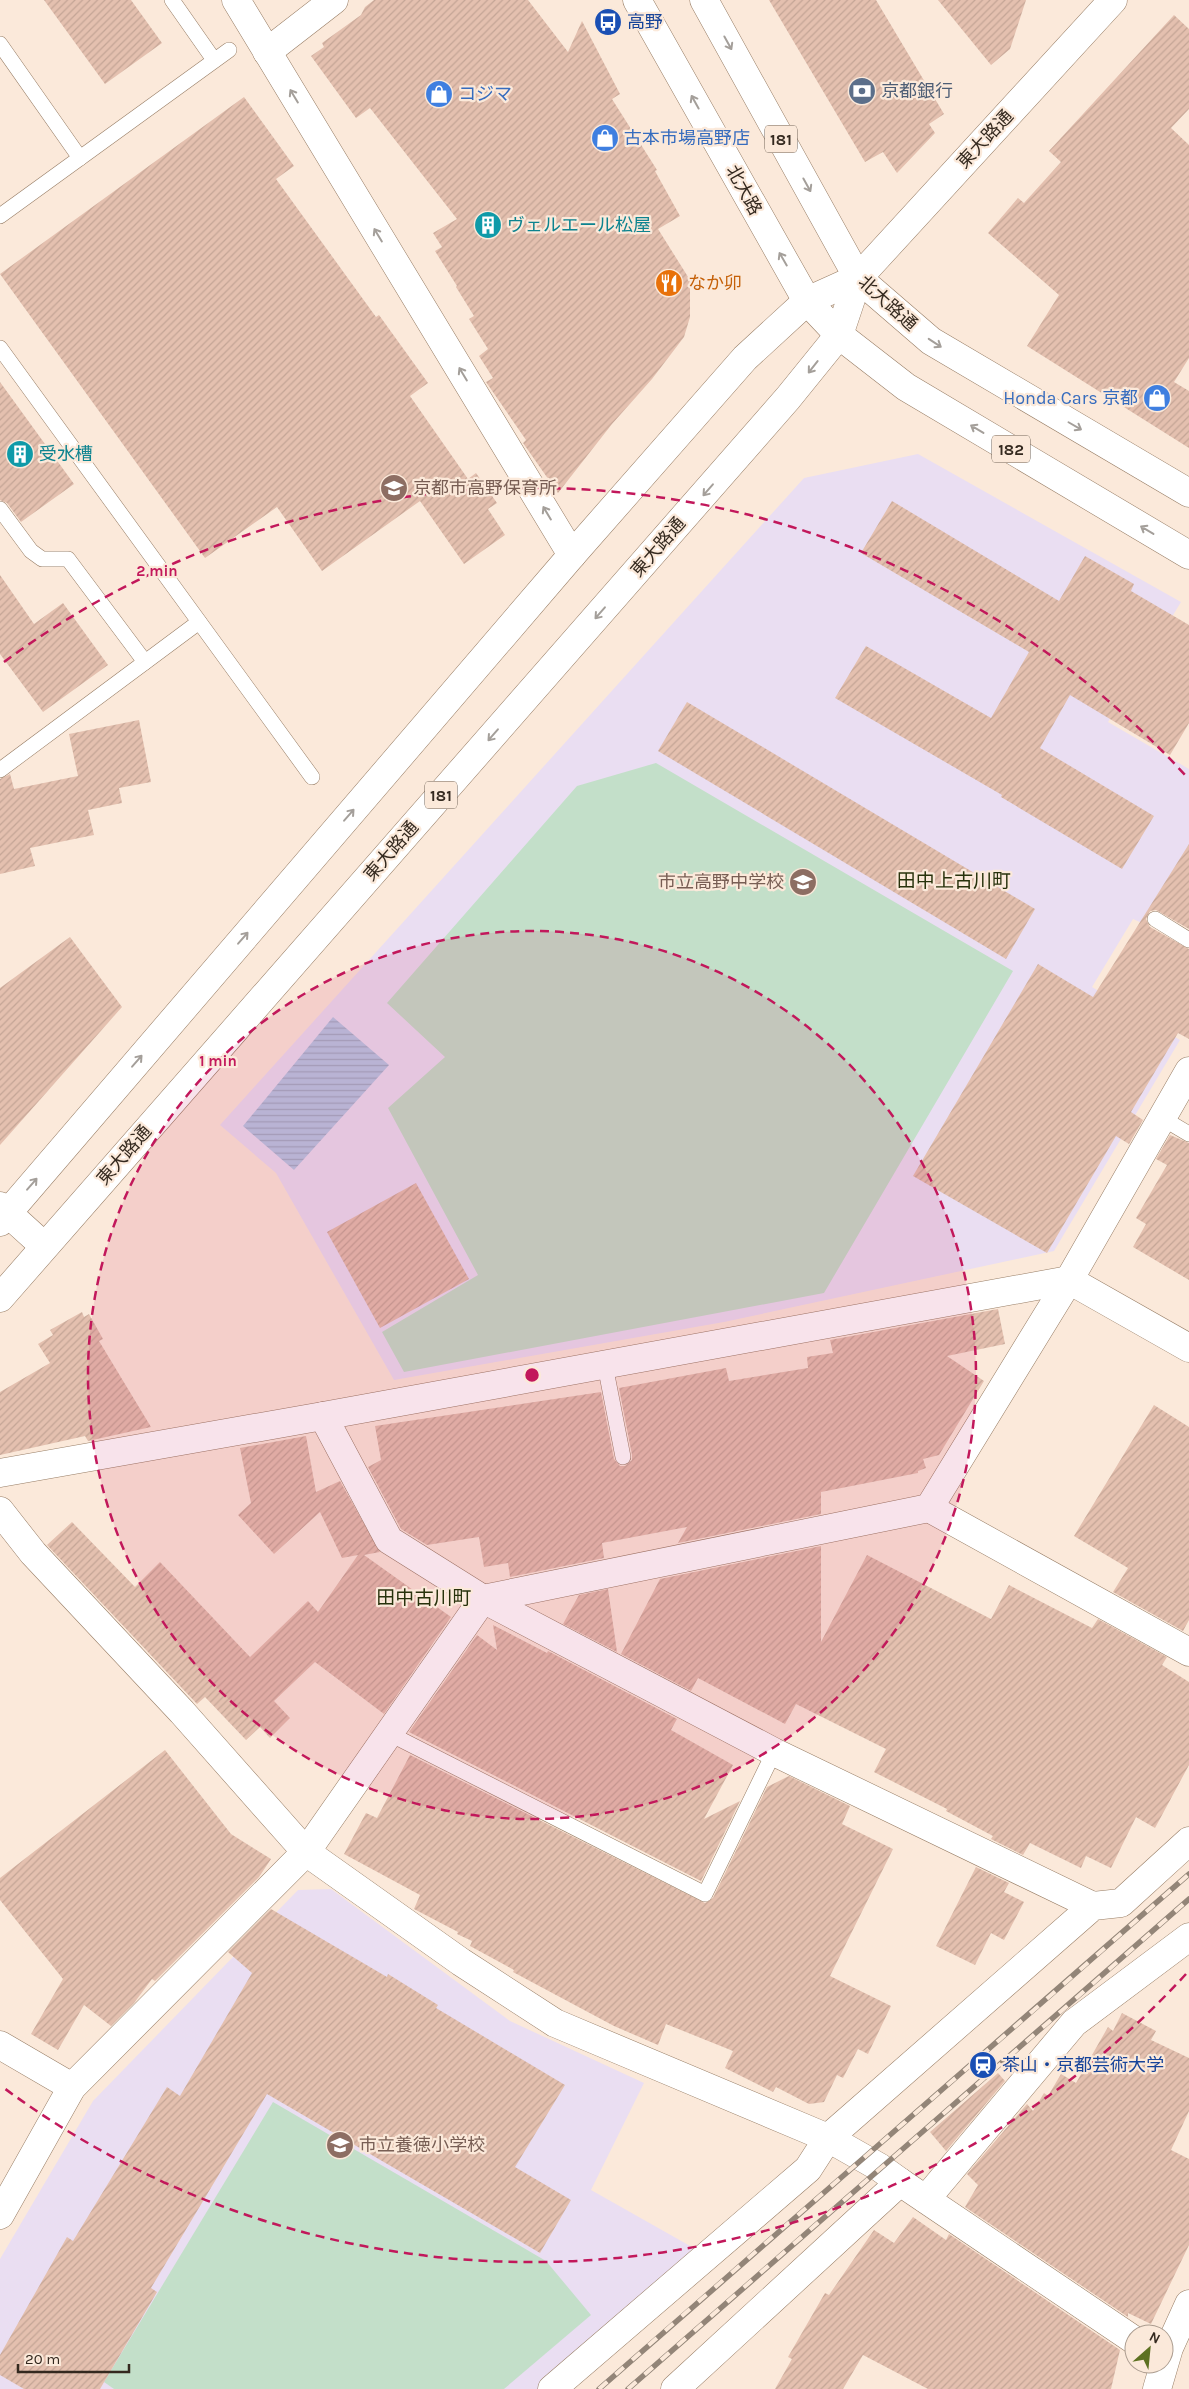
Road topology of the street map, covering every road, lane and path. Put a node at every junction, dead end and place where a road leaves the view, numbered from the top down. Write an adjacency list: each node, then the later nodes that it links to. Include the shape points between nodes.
1 (172, 0): 10 (lane)
2 (236, 0): 9 (street)
3 (334, 0): 9 (street)
4 (637, 0): 14 (street, 北大路, one-way to 4)
5 (704, 0): 13 (street, 北大路通 / 181, one-way to 13)
6 (1113, 0): 13 (street, 東大路通)
7 (0, 44): 11 (lane)
8 (229, 50): 10 (lane)
9 (267, 52): 19 (street, one-way to 9)
10 (214, 60): 11 (lane)
11 (80, 158): 12 (lane)
12 (0, 216)
13 (858, 278): 14 (street, 東大路通); 15 (street, 東大路通 / 181); 17 (street, 北大路通, one-way to 17, via 931,341)
14 (807, 301): 15 (street, 182); 19 (street, 東大路通, via 745,358)
15 (839, 334): 20 (street, 182, one-way to 15, via 906,387); 31 (street, 東大路通 / 181, one-way to 31, via 788,398)
16 (0, 348): 21 (lane)
17 (1189, 493)
18 (0, 509): 22 (lane, via 31,551 42,559 68,558)
19 (572, 555): 30 (street, 東大路通, one-way to 19)
20 (1189, 555)
21 (199, 622): 22 (lane); 24 (lane)
22 (144, 662): 23 (lane)
23 (0, 770)
24 (312, 777)
25 (1154, 918): 26 (lane)
26 (1189, 940)
27 (1189, 1071): 28 (street)
28 (1162, 1118): 29 (lane); 32 (street)
29 (1189, 1134)
30 (2, 1214): 31 (street)
31 (44, 1246): 33 (street, 東大路通 / 181)
32 (1069, 1280): 34 (street); 35 (street); 39 (street)
33 (0, 1298)
34 (1189, 1348)
35 (605, 1365): 36 (street); 37 (lane)
36 (323, 1416): 38 (street); 41 (street, via 389,1540)
37 (623, 1457)
38 (0, 1473)
39 (929, 1508): 41 (street); 42 (street)
40 (0, 1510): 46 (street, via 33,1553 182,1712)
41 (483, 1599): 43 (street); 44 (street)
42 (1188, 1651)
43 (388, 1733): 44 (lane, via 706,1894); 46 (street)
44 (774, 1752): 47 (street)
45 (1189, 1841): 47 (street, via 1121,1903)
46 (306, 1852): 50 (street); 51 (street, via 461,1962 555,2023)
47 (1093, 1906): 51 (street)
48 (1189, 1937): 53 (street, via 1074,2024)
49 (0, 2044): 50 (street)
50 (72, 2087): 54 (street)
51 (828, 2138): 52 (street); 59 (street, via 808,2169)
52 (900, 2182): 53 (street); 60 (street)
53 (926, 2199): 56 (street)
54 (0, 2215)
55 (1189, 2304): 57 (street)
56 (1124, 2333)
57 (1174, 2348)
58 (1163, 2374): 61 (street)
59 (552, 2389)
60 (675, 2389)
61 (1157, 2389)

